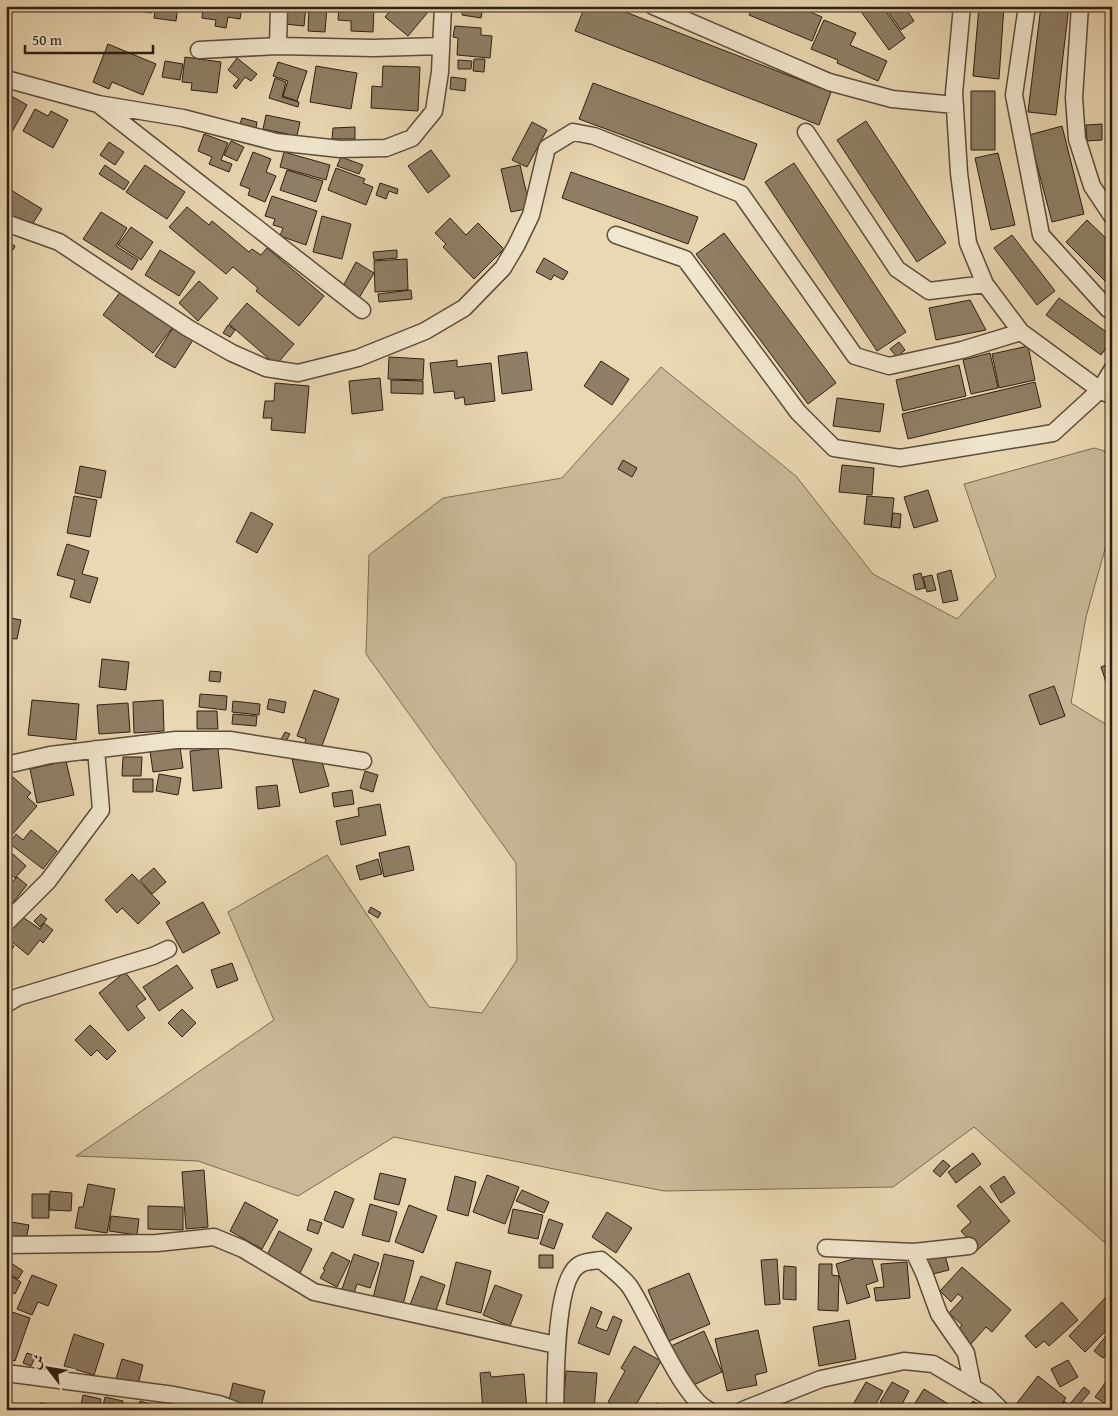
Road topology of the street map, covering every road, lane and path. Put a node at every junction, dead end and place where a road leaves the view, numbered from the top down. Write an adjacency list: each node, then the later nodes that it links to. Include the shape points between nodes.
1 (279, 6): 7 (street)
2 (443, 6): 8 (street)
3 (653, 6): 12 (street, via 829,82 892,99)
4 (962, 6): 12 (street)
5 (1027, 6): 19 (street, via 1014,95 1041,235)
6 (1080, 6): 14 (street, via 1074,98 1077,139 1092,186)
7 (278, 46): 8 (street); 9 (street)
8 (441, 46): 11 (street, via 434,111 412,138 386,148 340,149 276,142 183,118)
9 (199, 50)
10 (6, 79): 11 (street)
11 (98, 104): 18 (street)
12 (955, 105): 17 (street, via 968,244)
13 (806, 132): 17 (street, via 897,270 929,291)
14 (1112, 216)
15 (6, 223): 20 (street, via 59,242 188,328 232,353 266,368 298,373 358,358 425,331 464,308 503,268 516,246 531,215 547,148 573,132 594,136 741,194 855,356 889,366 962,350)
16 (616, 236): 22 (street, via 685,259 798,412 834,448 900,458 1052,433)
17 (985, 284): 20 (street)
18 (362, 310)
19 (1112, 310)
20 (1022, 332): 22 (street)
21 (1112, 370): 22 (street)
22 (1106, 393)
23 (96, 749): 24 (street, via 176,740 230,740); 25 (street); 26 (street, via 101,810 48,881)
24 (362, 761)
25 (6, 765)
26 (6, 923)
27 (168, 949): 28 (street, via 18,997)
28 (6, 1004)
29 (6, 1245): 33 (street, via 157,1243 214,1237 243,1249 314,1292)
30 (968, 1246): 32 (street)
31 (826, 1248): 32 (street)
32 (914, 1252): 35 (street, via 939,1314 966,1353)
33 (556, 1345): 37 (street); 38 (street, via 566,1280 579,1265 601,1260 629,1285 683,1384)
34 (6, 1373): 36 (street, via 174,1395)
35 (973, 1388): 39 (street, via 933,1364 904,1360 821,1379); 40 (street)
36 (235, 1410)
37 (555, 1410)
38 (709, 1410)
39 (744, 1410)
40 (1001, 1410)

